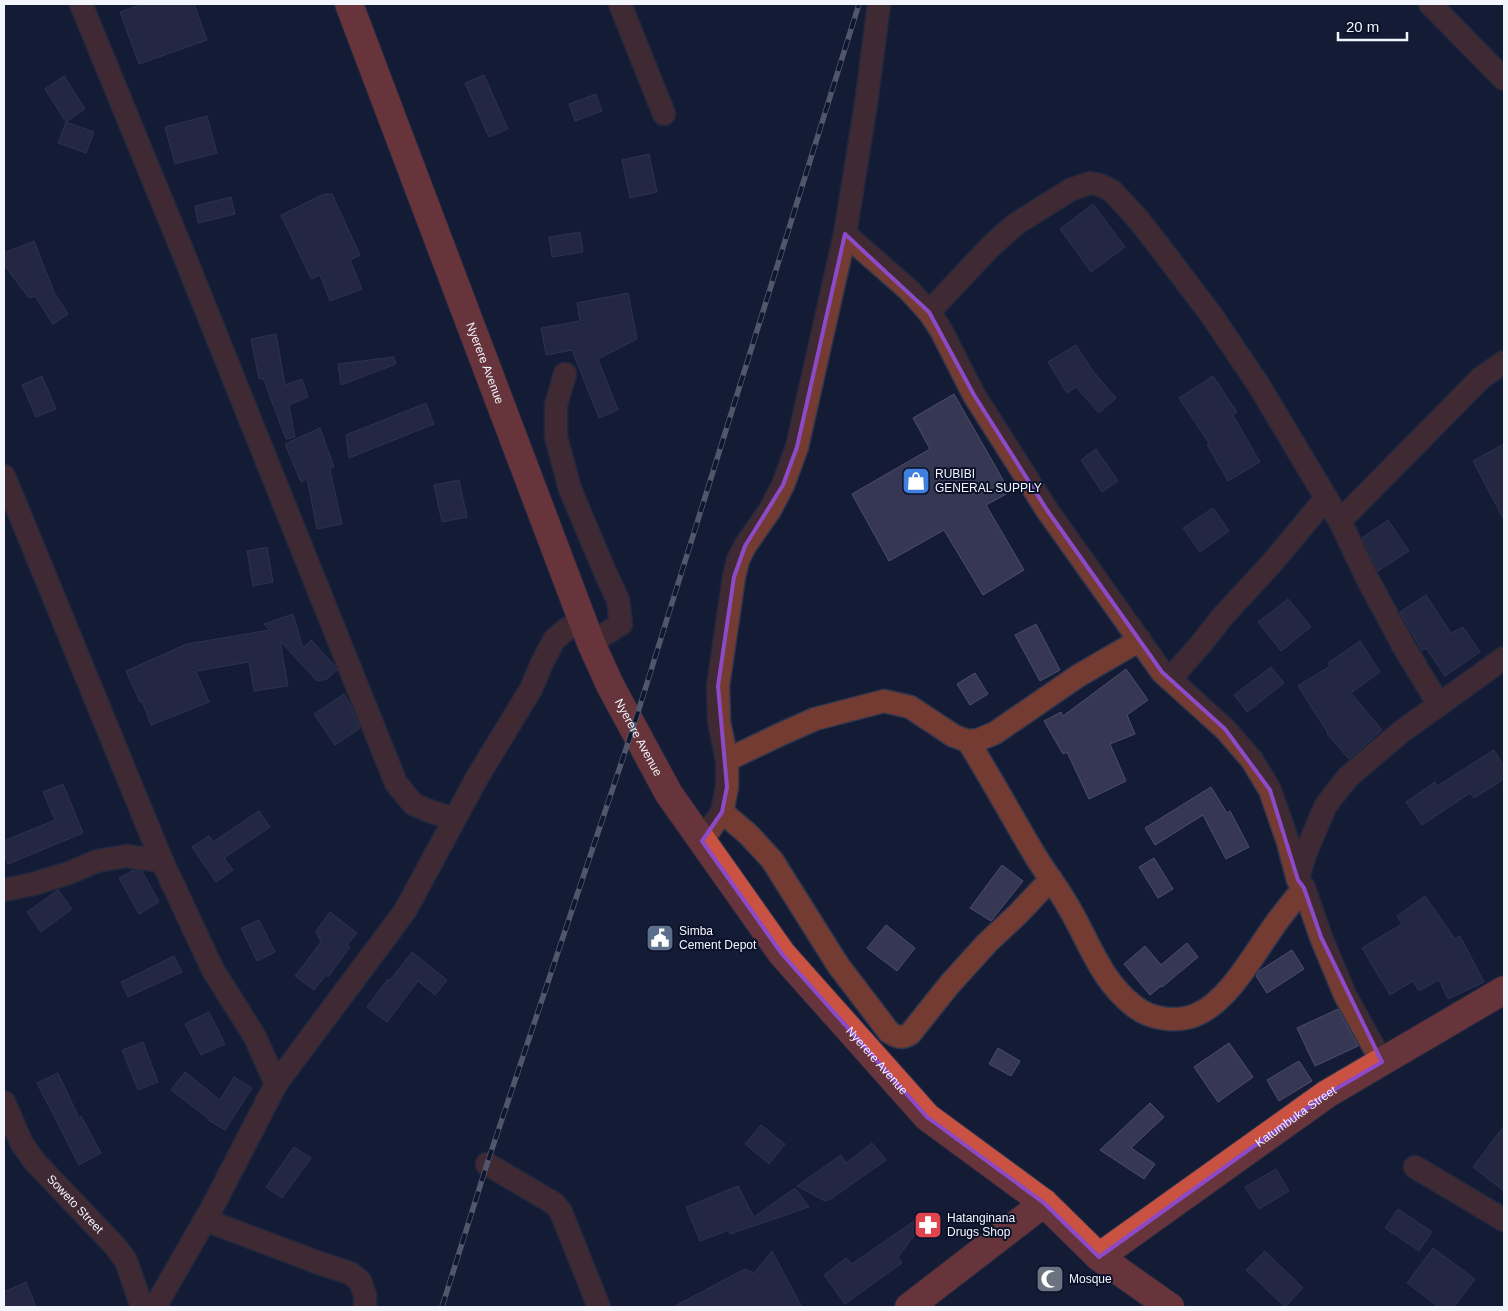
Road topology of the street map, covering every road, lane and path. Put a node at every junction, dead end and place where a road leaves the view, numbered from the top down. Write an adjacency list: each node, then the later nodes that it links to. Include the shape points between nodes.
1 (81, 4): 23 (street, via 396,783 413,804)
2 (349, 4): 15 (main road, Nyerere Avenue)
3 (620, 4): 7 (street)
4 (879, 4): 8 (street)
5 (1430, 4): 6 (street)
6 (1504, 79)
7 (664, 114)
8 (844, 234): 9 (street, via 909,290); 21 (street, via 796,447 783,485 745,546 734,576 718,686 718,722)
9 (929, 312): 13 (street, via 1016,224 1070,190 1090,182 1100,185 1112,191 1138,219 1212,316 1258,384); 16 (street, via 974,395 1047,510)
10 (1504, 362): 14 (street, via 1481,378)
11 (565, 374): 15 (street, via 556,405 556,437 570,489 620,610 621,624)
12 (4, 476): 25 (street)
13 (1326, 498): 14 (street); 18 (street)
14 (1340, 521): 19 (street, via 1367,578)
15 (586, 631): 23 (street, via 567,629 554,640 514,719); 24 (main road, Nyerere Avenue, via 610,685 669,794)
16 (1140, 640): 18 (street); 20 (street, via 1078,676 995,733)
17 (1504, 658): 19 (street)
18 (1170, 679): 27 (street, via 1225,729 1252,760 1270,790)
19 (1439, 705): 27 (street, via 1370,757 1336,790 1326,805 1306,854)
20 (968, 741): 21 (street, via 954,736 910,707 884,701 815,719); 26 (street)
21 (727, 760): 22 (street, via 727,787)
22 (722, 812): 24 (street); 26 (street, via 772,860 838,965 889,1032 897,1037 904,1038 910,1034 987,942)
23 (454, 819): 31 (street, via 405,911)
24 (702, 841): 35 (main road, Nyerere Avenue, via 782,954 926,1117)
25 (162, 861): 28 (street, via 126,856 97,861 60,876); 31 (street, via 213,970 255,1037)
26 (1051, 879): 27 (street, via 1112,984 1135,1007 1159,1018 1182,1019 1199,1014 1220,1000)
27 (1301, 884): 30 (street, via 1346,994)
28 (4, 890)
29 (1504, 990): 30 (main road, Katumbuka Street)
30 (1382, 1062): 38 (main road, Katumbuka Street, via 1327,1094)
31 (276, 1084): 36 (street)
32 (4, 1102): 39 (street, Soweto Street, via 22,1144 116,1247 126,1262)
33 (487, 1164): 42 (street, via 555,1204)
34 (1415, 1167): 37 (street)
35 (1044, 1203): 38 (main road, Nyerere Avenue); 43 (main road)
36 (205, 1220): 40 (street); 41 (street, via 350,1273 360,1281)
37 (1504, 1220)
38 (1099, 1257): 44 (main road, Nyerere Avenue)
39 (142, 1307)
40 (155, 1307)
41 (365, 1307)
42 (599, 1307)
43 (909, 1307)
44 (1170, 1307)

